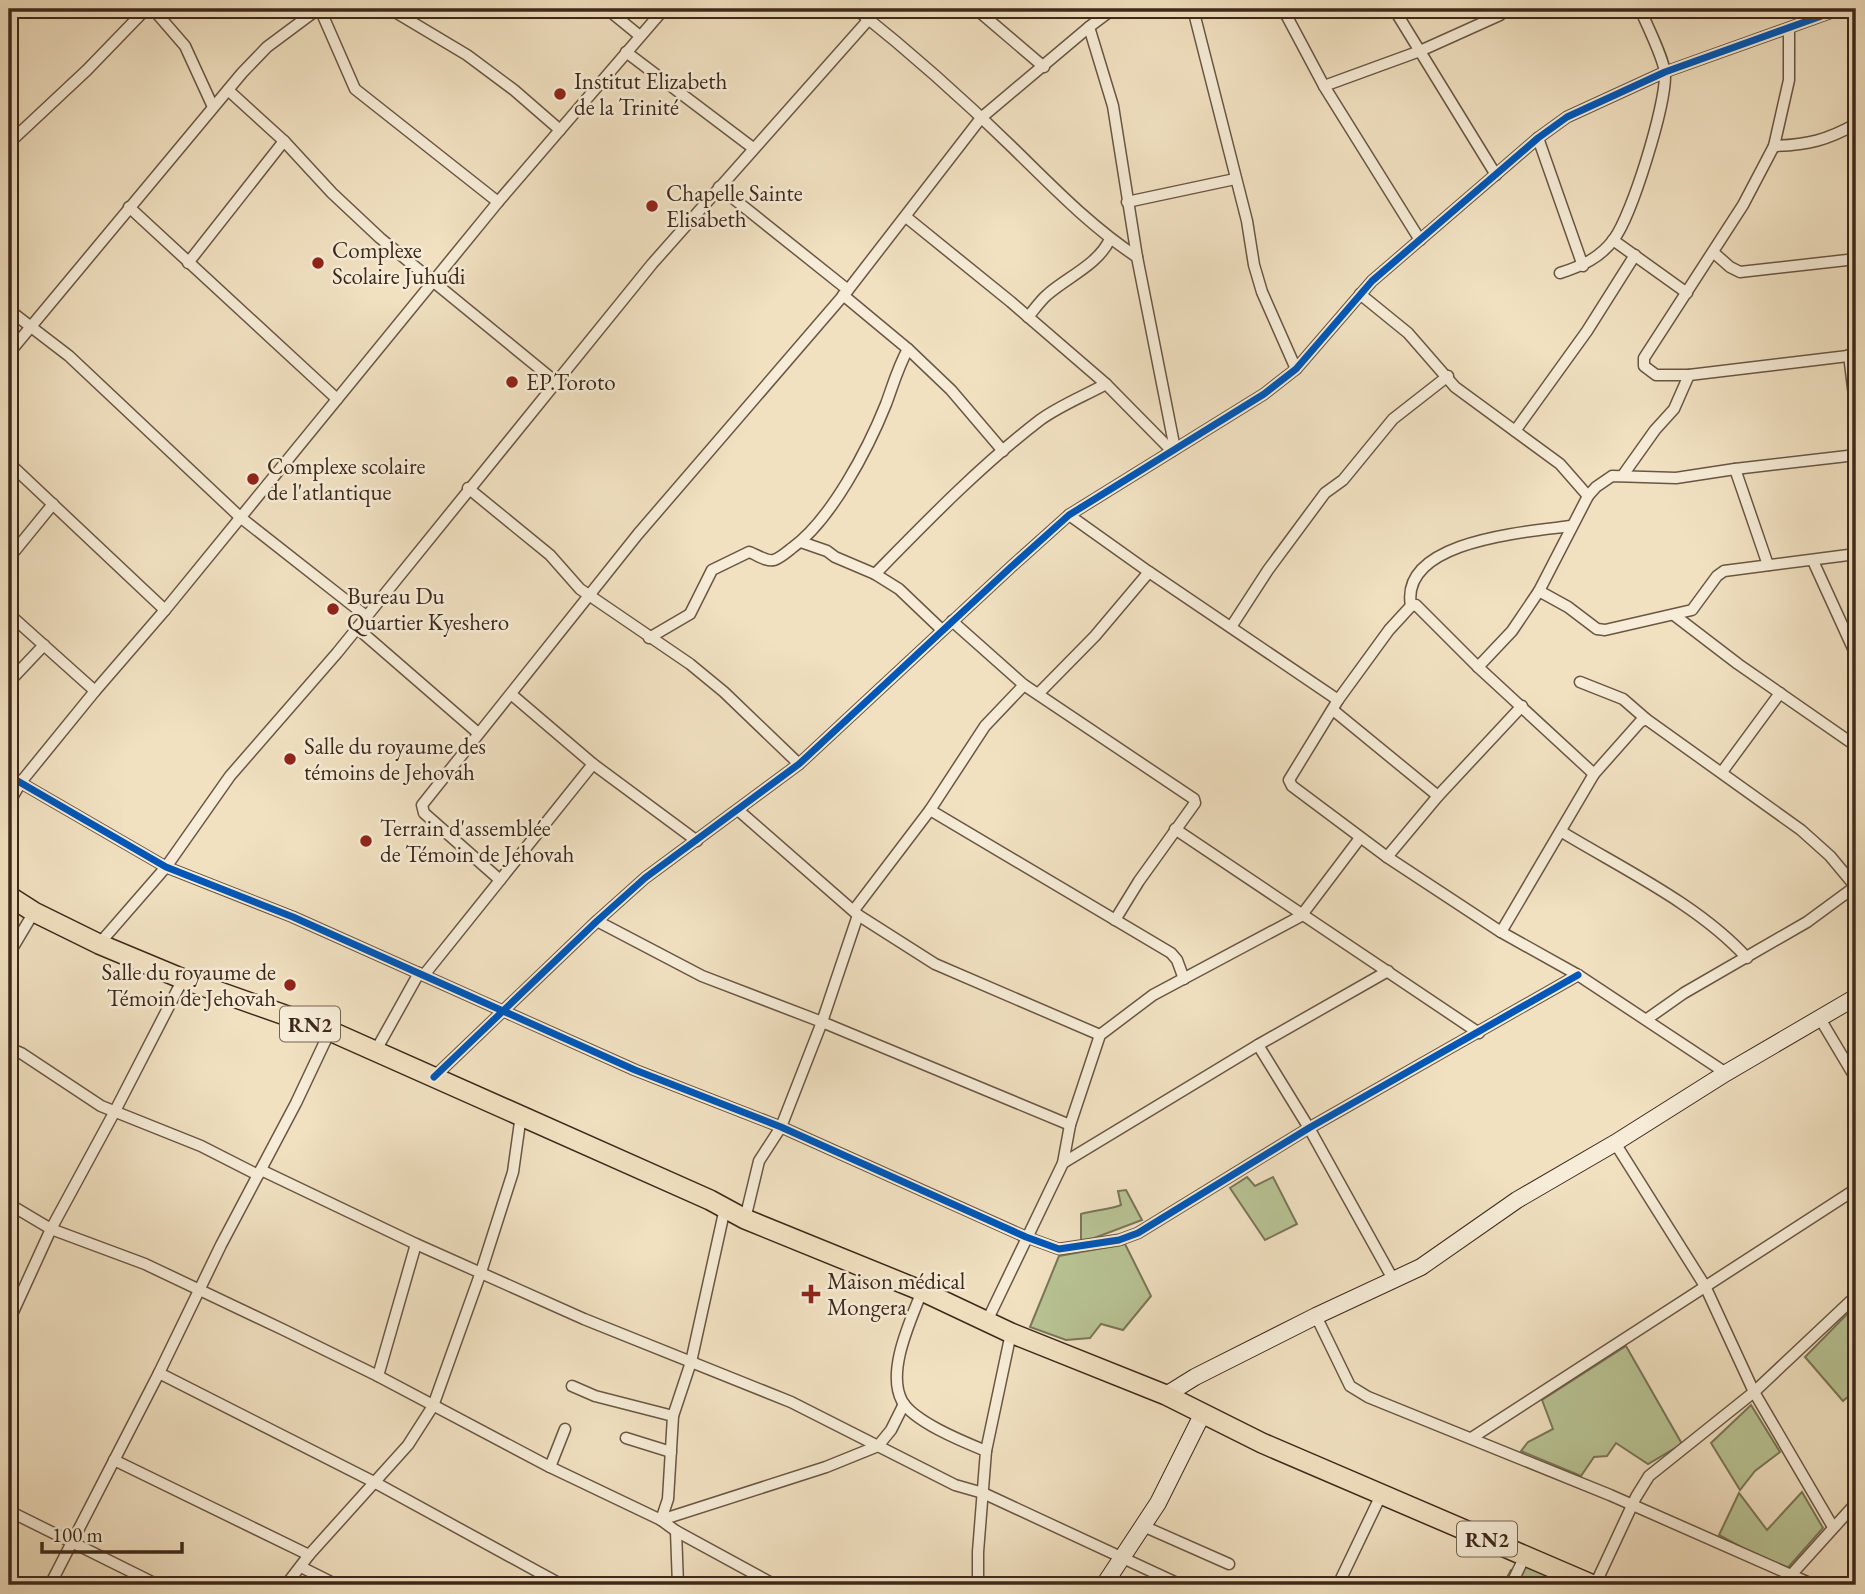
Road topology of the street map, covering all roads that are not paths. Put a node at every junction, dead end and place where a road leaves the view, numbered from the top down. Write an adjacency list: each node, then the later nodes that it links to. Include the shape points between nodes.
1 (128, 9): 19 (street)
2 (146, 9): 19 (street)
3 (153, 9): 30 (street, via 185,46)
4 (319, 9): 29 (street, via 267,47); 42 (street, via 355,89)
5 (390, 9): 33 (street, via 467,55)
6 (607, 9): 23 (street)
7 (664, 9): 23 (street)
8 (856, 9): 20 (street)
9 (878, 9): 20 (street)
10 (976, 9): 26 (street)
11 (1114, 9): 21 (street)
12 (1193, 9): 40 (street)
13 (1283, 9): 28 (street)
14 (1394, 9): 24 (street)
15 (1503, 9): 24 (street, via 1500,15)
16 (1640, 9): 27 (street)
17 (1841, 9): 18 (street)
18 (1814, 14): 22 (street)
19 (138, 18): 36 (street)
20 (869, 19): 31 (street); 38 (street)
21 (1089, 27): 26 (street); 43 (street, via 1113,106)
22 (1789, 28): 27 (street); 37 (street, via 1789,80)
23 (640, 36): 25 (street)
24 (1420, 51): 28 (street); 39 (street)
25 (626, 52): 33 (street); 38 (street)
26 (1044, 67): 31 (street)
27 (1665, 72): 34 (street, via 1567,117); 48 (street, via 1647,154)
28 (1324, 86): 47 (street)
29 (228, 90): 30 (street); 35 (street)
30 (213, 107): 44 (street)
31 (981, 118): 45 (street); 46 (street)
32 (1856, 124): 37 (street, via 1819,141)
33 (560, 130): 42 (street)
34 (1538, 138): 39 (street); 54 (street)
35 (284, 141): 53 (street); 56 (street, via 332,194)
36 (9, 143)
37 (1774, 146): 49 (street)
38 (753, 148): 41 (street)
39 (1496, 175): 47 (street)
40 (1235, 179): 43 (street); 66 (street, via 1262,292)
41 (719, 187): 57 (street); 69 (street)
42 (498, 202): 56 (street)
43 (1128, 202): 51 (street)
44 (129, 207): 53 (street); 62 (street)
45 (906, 217): 57 (street); 61 (street)
46 (1110, 239): 51 (street); 61 (street, via 1084,269 1046,296)
47 (1420, 240): 58 (street)
48 (1613, 240): 50 (street); 54 (street)
49 (1713, 252): 52 (street, via 1740,272); 59 (street)
50 (1635, 256): 59 (street); 73 (street)
51 (1137, 257): 74 (street)
52 (1856, 260)
53 (188, 264): 71 (street)
54 (1583, 266): 55 (street)
55 (1560, 273)
56 (433, 282): 69 (street); 71 (street)
57 (845, 292): 63 (street); 94 (street)
58 (1360, 293): 66 (street); 68 (street, via 1408,332)
59 (1687, 293): 67 (street, via 1643,362 1645,369 1656,374)
60 (9, 310): 62 (street)
61 (1028, 317): 70 (street)
62 (32, 326): 64 (street); 84 (street)
63 (908, 349): 75 (street, via 951,390); 86 (street, via 861,456 831,509)
64 (9, 353)
65 (1852, 355): 67 (street); 72 (street)
66 (1296, 369): 74 (street)
67 (1689, 375): 79 (street, via 1674,409)
68 (1448, 376): 73 (street, via 1455,387); 101 (street, via 1393,419 1343,480 1325,494)
69 (556, 382): 80 (street)
70 (1106, 384): 74 (street); 75 (street, via 1044,418)
71 (337, 399): 84 (street)
72 (1856, 412)
73 (1515, 431): 81 (street, via 1560,464)
74 (1174, 450): 83 (street)
75 (1003, 451): 92 (street)
76 (1856, 455): 78 (street)
77 (9, 463): 82 (street)
78 (1735, 468): 79 (street, via 1676,478); 90 (street)
79 (1623, 475): 81 (street, via 1605,480)
80 (468, 488): 94 (street, via 550,555); 99 (street)
81 (1588, 496): 85 (street)
82 (53, 504): 88 (street); 96 (street)
83 (1069, 516): 91 (street); 100 (street)
84 (240, 517): 96 (street); 99 (street)
85 (1571, 526): 93 (street); 95 (street, via 1500,536 1439,554 1414,579)
86 (801, 542): 92 (street); 104 (street, via 774,560 749,552 712,570 690,614)
87 (1856, 554): 89 (street)
88 (9, 558)
89 (1813, 561): 90 (street); 106 (street)
90 (1768, 565): 98 (street, via 1720,573 1695,608)
91 (1149, 572): 101 (street); 114 (street)
92 (875, 574): 103 (street, via 905,593)
93 (1539, 591): 98 (street, via 1597,629); 107 (street, via 1512,631)
94 (590, 595): 104 (street); 113 (street)
95 (1411, 606): 107 (street, via 1418,605); 115 (street)
96 (164, 610): 111 (street)
97 (9, 614): 105 (street)
98 (1674, 615): 112 (street)
99 (366, 616): 102 (street)
100 (952, 621): 103 (street); 110 (street)
101 (1231, 627): 115 (street)
102 (356, 628): 118 (street); 135 (street, via 230,776)
103 (942, 630): 121 (street)
104 (649, 638): 121 (street, via 724,691)
105 (44, 645): 108 (street); 111 (street)
106 (1856, 655)
107 (1478, 667): 116 (street)
108 (9, 681)
109 (1580, 682): 117 (street, via 1623,699)
110 (1024, 685): 114 (street); 129 (street, via 985,726)
111 (95, 691): 125 (street)
112 (1780, 693): 119 (street); 122 (street)
113 (511, 694): 118 (street); 120 (street)
114 (1038, 694): 130 (street, via 1195,799)
115 (1336, 705): 126 (street); 132 (street, via 1289,780)
116 (1522, 706): 123 (street); 126 (street)
117 (1646, 719): 122 (street); 123 (street)
118 (478, 733): 136 (street, via 421,810)
119 (1856, 746)
120 (593, 764): 133 (street); 136 (street)
121 (799, 764): 128 (street)
122 (1722, 772): 137 (street, via 1816,842)
123 (1594, 774): 131 (street)
124 (9, 776): 125 (street)
125 (21, 782): 127 (street); 135 (street)
126 (1438, 796): 134 (street)
127 (9, 803)
128 (738, 810): 133 (street); 140 (street)
129 (930, 810): 140 (street); 142 (street)
130 (1175, 829): 141 (street); 142 (street)
131 (1562, 832): 144 (street); 147 (street, via 1697,915)
132 (1360, 838): 134 (street); 141 (street)
133 (696, 841): 143 (street)
134 (1387, 858): 144 (street)
135 (166, 867): 145 (street); 149 (street)
136 (500, 880): 149 (street)
137 (1856, 886): 147 (street)
138 (9, 896): 139 (highway, RN2)
139 (34, 912): 145 (highway, RN2); 146 (street)
140 (856, 913): 157 (street); 160 (street, via 955,974)
141 (1301, 916): 148 (street); 152 (street)
142 (1115, 920): 152 (street, via 1171,953)
143 (597, 921): 154 (street); 157 (street, via 702,975)
144 (1501, 932): 150 (street)
145 (99, 944): 151 (highway, RN2)
146 (9, 954)
147 (1747, 958): 156 (street)
148 (1388, 971): 159 (street); 161 (street)
149 (422, 974): 154 (street); 163 (street)
150 (1578, 975): 156 (street); 159 (street)
151 (183, 979): 158 (highway, RN2); 167 (street)
152 (1184, 979): 160 (street, via 1138,1005)
153 (1856, 997): 155 (street)
154 (503, 1010): 165 (street); 170 (street, via 635,1070)
155 (1819, 1017): 164 (street); 166 (street)
156 (1647, 1020): 164 (street)
157 (822, 1022): 169 (street); 170 (street)
158 (330, 1031): 163 (highway, RN2); 174 (street)
159 (1479, 1032): 171 (street)
160 (1100, 1035): 169 (street)
161 (1258, 1045): 171 (street); 173 (street)
162 (9, 1048): 167 (street, via 98,1105)
163 (375, 1052): 165 (highway, RN2)
164 (1726, 1073): 172 (street)
165 (434, 1077): 168 (highway, RN2)
166 (1856, 1079)
167 (115, 1111): 174 (street); 179 (street)
168 (522, 1115): 177 (highway, RN2); 182 (street, via 513,1172)
169 (1070, 1125): 173 (street)
170 (781, 1127): 178 (street, via 761,1155); 180 (street)
171 (1310, 1128): 180 (street, via 1138,1233 1059,1249); 183 (street)
172 (1615, 1143): 183 (street); 184 (street)
173 (1063, 1163): 180 (street)
174 (259, 1173): 181 (street); 185 (street)
175 (1856, 1189): 184 (street)
176 (9, 1204): 179 (street)
177 (725, 1208): 178 (highway, RN2); 192 (street)
178 (745, 1219): 186 (highway, RN2)
179 (51, 1229): 185 (street); 189 (street)
180 (1026, 1237): 190 (street)
181 (416, 1244): 182 (street); 194 (street)
182 (481, 1272): 192 (street); 199 (street)
183 (1395, 1280): 188 (street)
184 (1705, 1286): 196 (street); 203 (street)
185 (198, 1289): 193 (street); 194 (street)
186 (922, 1292): 190 (highway, RN2); 198 (street, via 899,1351 898,1386)
187 (1856, 1297): 196 (street)
188 (1316, 1316): 197 (street); 203 (street, via 1350,1386)
189 (10, 1317)
190 (987, 1321): 191 (highway, RN2)
191 (1011, 1334): 197 (highway, RN2); 206 (street)
192 (691, 1362): 201 (street); 205 (street, via 791,1402)
193 (159, 1373): 208 (street); 210 (street)
194 (378, 1376): 199 (street)
195 (572, 1385): 201 (street, via 595,1396)
196 (1754, 1392): 214 (street, via 1649,1476); 218 (street)
197 (1166, 1395): 200 (highway, RN2)
198 (904, 1404): 205 (street); 206 (street, via 941,1432)
199 (433, 1406): 209 (street); 210 (street, via 408,1445)
200 (1202, 1415): 212 (highway, RN2); 217 (street)
201 (673, 1416): 207 (street)
202 (565, 1429): 209 (street)
203 (1473, 1437): 214 (street)
204 (626, 1438): 207 (street)
205 (878, 1446): 211 (street, via 955,1485); 216 (street)
206 (986, 1451): 211 (street)
207 (671, 1452): 216 (street, via 668,1499)
208 (114, 1460): 220 (street); 221 (street)
209 (550, 1467): 216 (street)
210 (374, 1482): 221 (street); 227 (street)
211 (983, 1493): 223 (street); 235 (street)
212 (1382, 1493): 222 (highway, RN2); 238 (street)
213 (1856, 1503): 218 (street)
214 (1633, 1505): 226 (street); 240 (street)
215 (9, 1511): 220 (street)
216 (661, 1520): 219 (street)
217 (1143, 1526): 223 (street); 224 (street)
218 (1833, 1527): 226 (street)
219 (676, 1531): 233 (street); 234 (street)
220 (71, 1544): 228 (street); 229 (street)
221 (309, 1555): 225 (street)
222 (1525, 1556): 239 (street); 240 (highway, RN2)
223 (1123, 1559): 236 (street); 237 (street)
224 (1229, 1564)
225 (301, 1567): 230 (street); 231 (street)
226 (1785, 1580): 241 (street)
227 (549, 1582): 232 (street)
228 (50, 1585)
229 (158, 1585)
230 (286, 1585)
231 (337, 1585)
232 (562, 1585)
233 (678, 1585)
234 (775, 1585)
235 (978, 1585)
236 (1104, 1585)
237 (1181, 1585)
238 (1338, 1585)
239 (1511, 1585)
240 (1594, 1585)
241 (1814, 1585)

